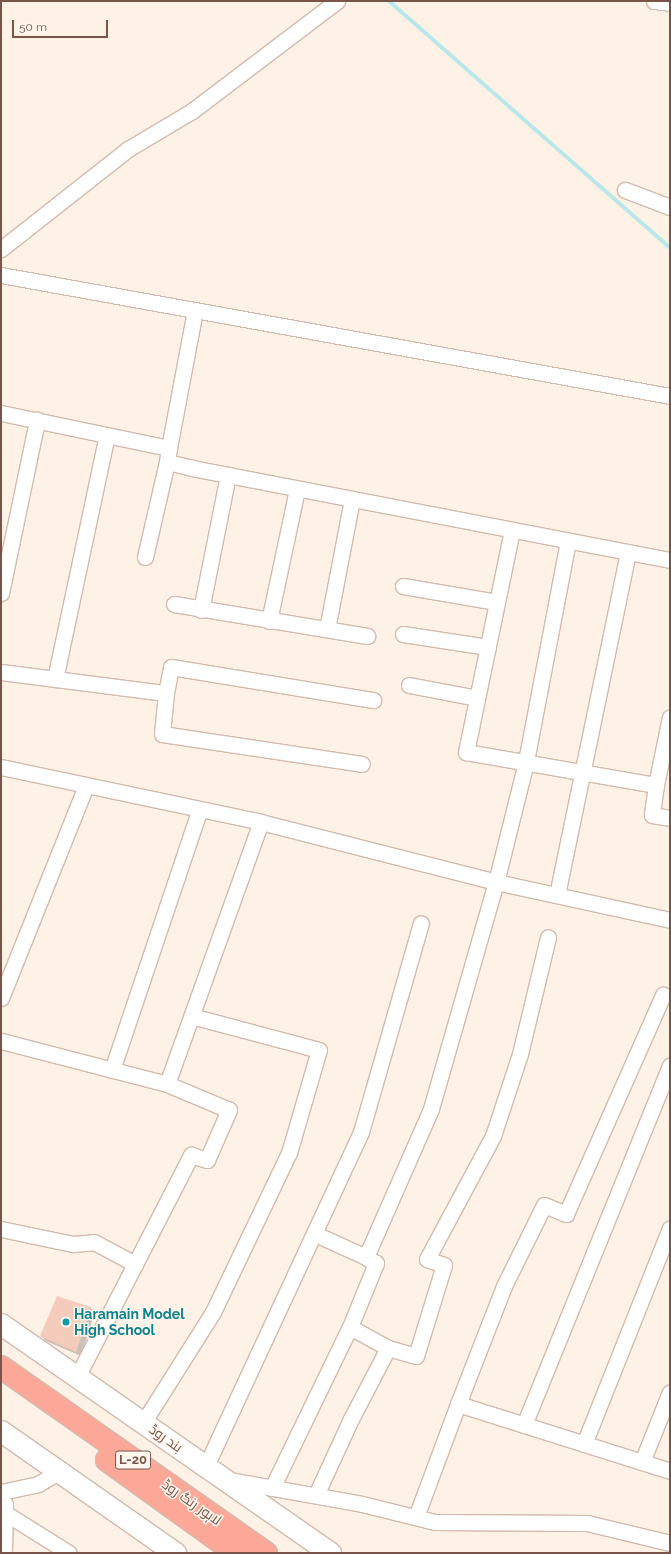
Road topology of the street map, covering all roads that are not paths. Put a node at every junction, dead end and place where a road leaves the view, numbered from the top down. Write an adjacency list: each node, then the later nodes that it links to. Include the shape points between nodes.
1 (337, 1): 6 (street, via 192,110 128,149)
2 (654, 1): 3 (street)
3 (670, 3)
4 (625, 190): 5 (street)
5 (670, 207)
6 (1, 248)
7 (1, 275): 8 (street)
8 (196, 310): 9 (street); 13 (street)
9 (670, 396)
10 (1, 413): 11 (street)
11 (37, 420): 12 (street); 23 (street)
12 (107, 435): 13 (street); 33 (street)
13 (168, 455): 14 (street); 20 (street)
14 (228, 475): 15 (street); 26 (street)
15 (297, 489): 16 (street); 27 (street)
16 (352, 499): 17 (street); 28 (street)
17 (512, 530): 18 (street); 24 (street)
18 (568, 541): 19 (street); 40 (street)
19 (628, 552): 21 (street); 43 (street)
20 (145, 557)
21 (670, 560)
22 (403, 586): 24 (street)
23 (1, 594)
24 (497, 602): 31 (street)
25 (174, 604): 26 (street)
26 (202, 610): 27 (street)
27 (269, 621): 28 (street)
28 (327, 629): 30 (street)
29 (404, 634): 31 (street)
30 (367, 636)
31 (488, 647): 36 (street)
32 (1, 672): 33 (street)
33 (55, 679): 35 (street)
34 (409, 685): 36 (street)
35 (166, 693): 37 (street, via 171,667); 41 (street, via 162,734)
36 (477, 698): 40 (street, via 466,752)
37 (373, 700)
38 (670, 717): 39 (street)
39 (668, 743): 45 (street)
40 (526, 762): 43 (street); 49 (street)
41 (362, 764)
42 (1, 767): 44 (street)
43 (584, 772): 45 (street); 50 (street)
44 (86, 785): 46 (street); 55 (street)
45 (656, 785): 47 (street, via 652,814)
46 (200, 809): 48 (street); 59 (street)
47 (670, 818)
48 (261, 822): 49 (street); 56 (street)
49 (496, 882): 50 (street); 64 (street, via 431,1109)
50 (557, 895): 51 (street)
51 (670, 920)
52 (421, 923): 63 (street, via 361,1132)
53 (548, 937): 68 (street, via 520,1054 493,1136 427,1260 444,1265 416,1356)
54 (663, 995): 73 (street, via 566,1214 544,1205 504,1286)
55 (1, 998)
56 (192, 1016): 60 (street); 74 (street, via 319,1050 289,1153 213,1312)
57 (1, 1041): 59 (street)
58 (670, 1066): 75 (street)
59 (112, 1070): 60 (street)
60 (167, 1084): 65 (street, via 229,1110 207,1160 191,1155)
61 (670, 1228): 77 (street)
62 (1, 1229): 65 (street, via 73,1244 94,1242)
63 (315, 1234): 64 (street); 79 (street)
64 (366, 1257): 67 (street, via 376,1263)
65 (135, 1264): 70 (street)
66 (1, 1324): 70 (main road, بند روڈ)
67 (350, 1327): 68 (street); 83 (street)
68 (388, 1348): 85 (street, via 351,1419)
69 (1, 1367): 93 (highway, لاہور رنگ روڈ / L-20)
70 (77, 1377): 74 (main road, بند روڈ)
71 (1, 1385): 92 (highway, لاہور رنگ روڈ / L-20)
72 (670, 1392): 78 (street)
73 (458, 1404): 75 (street); 87 (street)
74 (144, 1423): 79 (main road, بند روڈ)
75 (524, 1425): 77 (street)
76 (1, 1431): 81 (main road)
77 (584, 1444): 78 (street)
78 (642, 1462): 80 (street)
79 (206, 1466): 82 (main road, بند روڈ)
80 (670, 1471)
81 (59, 1472): 84 (street, via 38,1484); 91 (main road)
82 (224, 1479): 83 (street); 94 (main road, بند روڈ)
83 (272, 1488): 85 (street)
84 (3, 1492): 86 (street)
85 (316, 1496): 87 (street)
86 (5, 1513): 89 (street); 90 (street)
87 (416, 1517): 88 (street, via 435,1522 587,1522)
88 (670, 1543)
89 (4, 1553)
90 (69, 1553)
91 (175, 1553)
92 (236, 1553)
93 (266, 1553)
94 (330, 1553)

